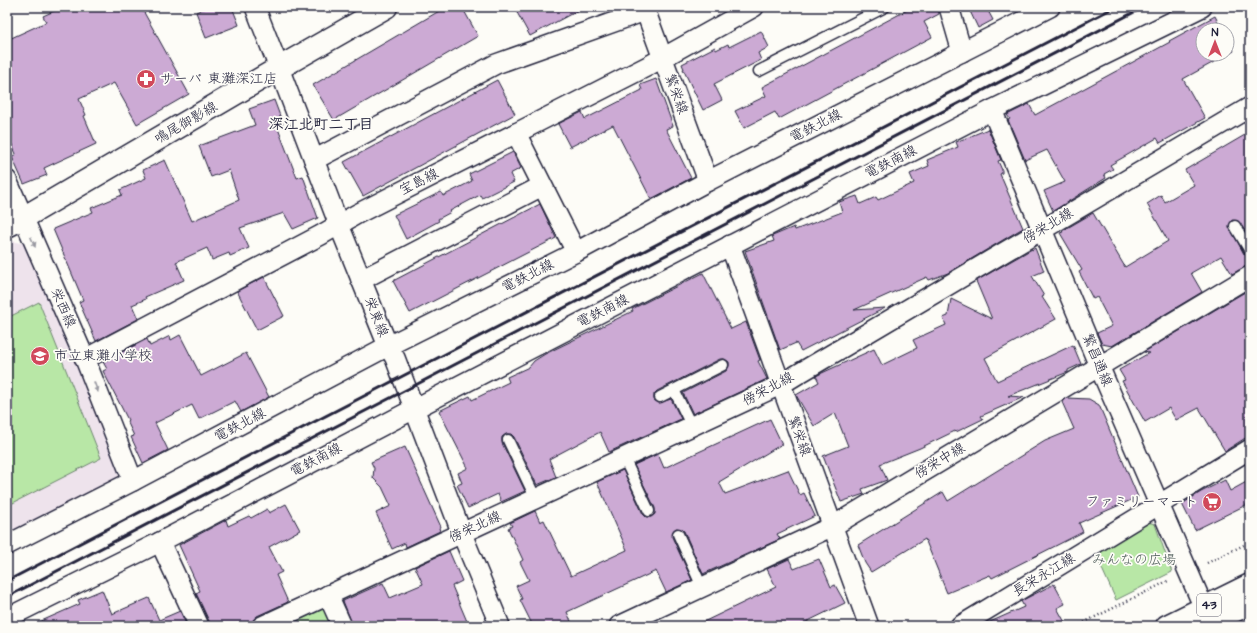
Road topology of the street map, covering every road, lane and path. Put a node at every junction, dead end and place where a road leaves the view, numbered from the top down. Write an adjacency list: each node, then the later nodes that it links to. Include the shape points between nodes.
1 (255, 7): 11 (street, 栄東線)
2 (386, 7): 11 (main road, 鳴尾御影線)
3 (754, 7): 10 (street, 宝島線)
4 (885, 7): 12 (lane)
5 (949, 7): 9 (street)
6 (1050, 7): 9 (street, 電鉄北線)
7 (1202, 7): 14 (street, 電鉄南線)
8 (645, 9): 10 (street, 繁栄線); 16 (street, via 496,64)
9 (962, 52): 18 (street, 電鉄北線)
10 (663, 57): 15 (street, 宝島線); 18 (street, 繁栄線)
11 (280, 68): 16 (street, 栄東線); 20 (main road, 鳴尾御影線)
12 (759, 70)
13 (1250, 107): 23 (street, 傍栄北線)
14 (992, 110): 23 (street, 繁昌通線); 24 (street, 電鉄南線)
15 (516, 133): 19 (street); 21 (street, 宝島線)
16 (314, 160): 21 (street, 栄東線)
17 (7, 180): 20 (street, 栄西線)
18 (708, 181): 26 (street, 電鉄北線)
19 (542, 186): 26 (street); 28 (street)
20 (15, 222): 30 (street, 栄西線, one-way to 30)
21 (339, 225): 28 (street, 栄東線); 30 (street, 宝島線)
22 (1235, 226): 25 (lane)
23 (1041, 230): 32 (street, 繁昌通線); 33 (street, 傍栄北線)
24 (730, 245): 33 (street, 繁栄線); 36 (street, 電鉄南線)
25 (1250, 251)
26 (576, 252): 29 (street, 電鉄北線)
27 (1250, 276): 32 (street, 傍栄中線)
28 (361, 280): 29 (street, 栄東線)
29 (388, 346): 36 (street, 栄東線); 41 (street, 電鉄北線)
30 (85, 359): 41 (street, 栄西線, one-way to 41)
31 (722, 364): 34 (lane)
32 (1099, 366): 43 (street, 繁昌通線); 45 (street, 傍栄中線)
33 (780, 386): 37 (street, 傍栄北線); 45 (street, 繁栄線)
34 (674, 390): 35 (lane); 37 (lane)
35 (660, 397)
36 (414, 409): 46 (street, 栄東線); 48 (street, 電鉄南線)
37 (692, 427): 40 (street, 傍栄北線)
38 (508, 440): 42 (lane)
39 (1250, 449): 43 (street, 長栄永江線)
40 (624, 458): 42 (street, 傍栄北線); 44 (lane)
41 (133, 481): 50 (street, 電鉄北線)
42 (536, 499): 46 (street, 傍栄北線)
43 (1159, 505): 57 (street, 繁昌通線); 65 (street, 長栄永江線)
44 (649, 511)
45 (833, 526): 54 (street, 傍栄中線); 64 (street, 繁栄線)
46 (462, 534): 55 (street, 傍栄北線); 62 (street, 栄東線)
47 (678, 534): 54 (lane)
48 (160, 542): 58 (street, 電鉄南線); 59 (street)
49 (1250, 542): 51 (path)
50 (7, 545)
51 (1202, 565)
52 (1172, 580): 66 (path)
53 (1250, 585): 57 (main road, 43)
54 (702, 587): 63 (street, 傍栄中線)
55 (328, 595): 60 (street, 傍栄北線); 61 (street)
56 (1250, 603): 57 (main road)
57 (1204, 617): 67 (main road, 43)
58 (7, 618)
59 (199, 626)
60 (262, 626)
61 (342, 626)
62 (500, 626)
63 (619, 626)
64 (869, 626)
65 (960, 626)
66 (1077, 626)
67 (1167, 626)

